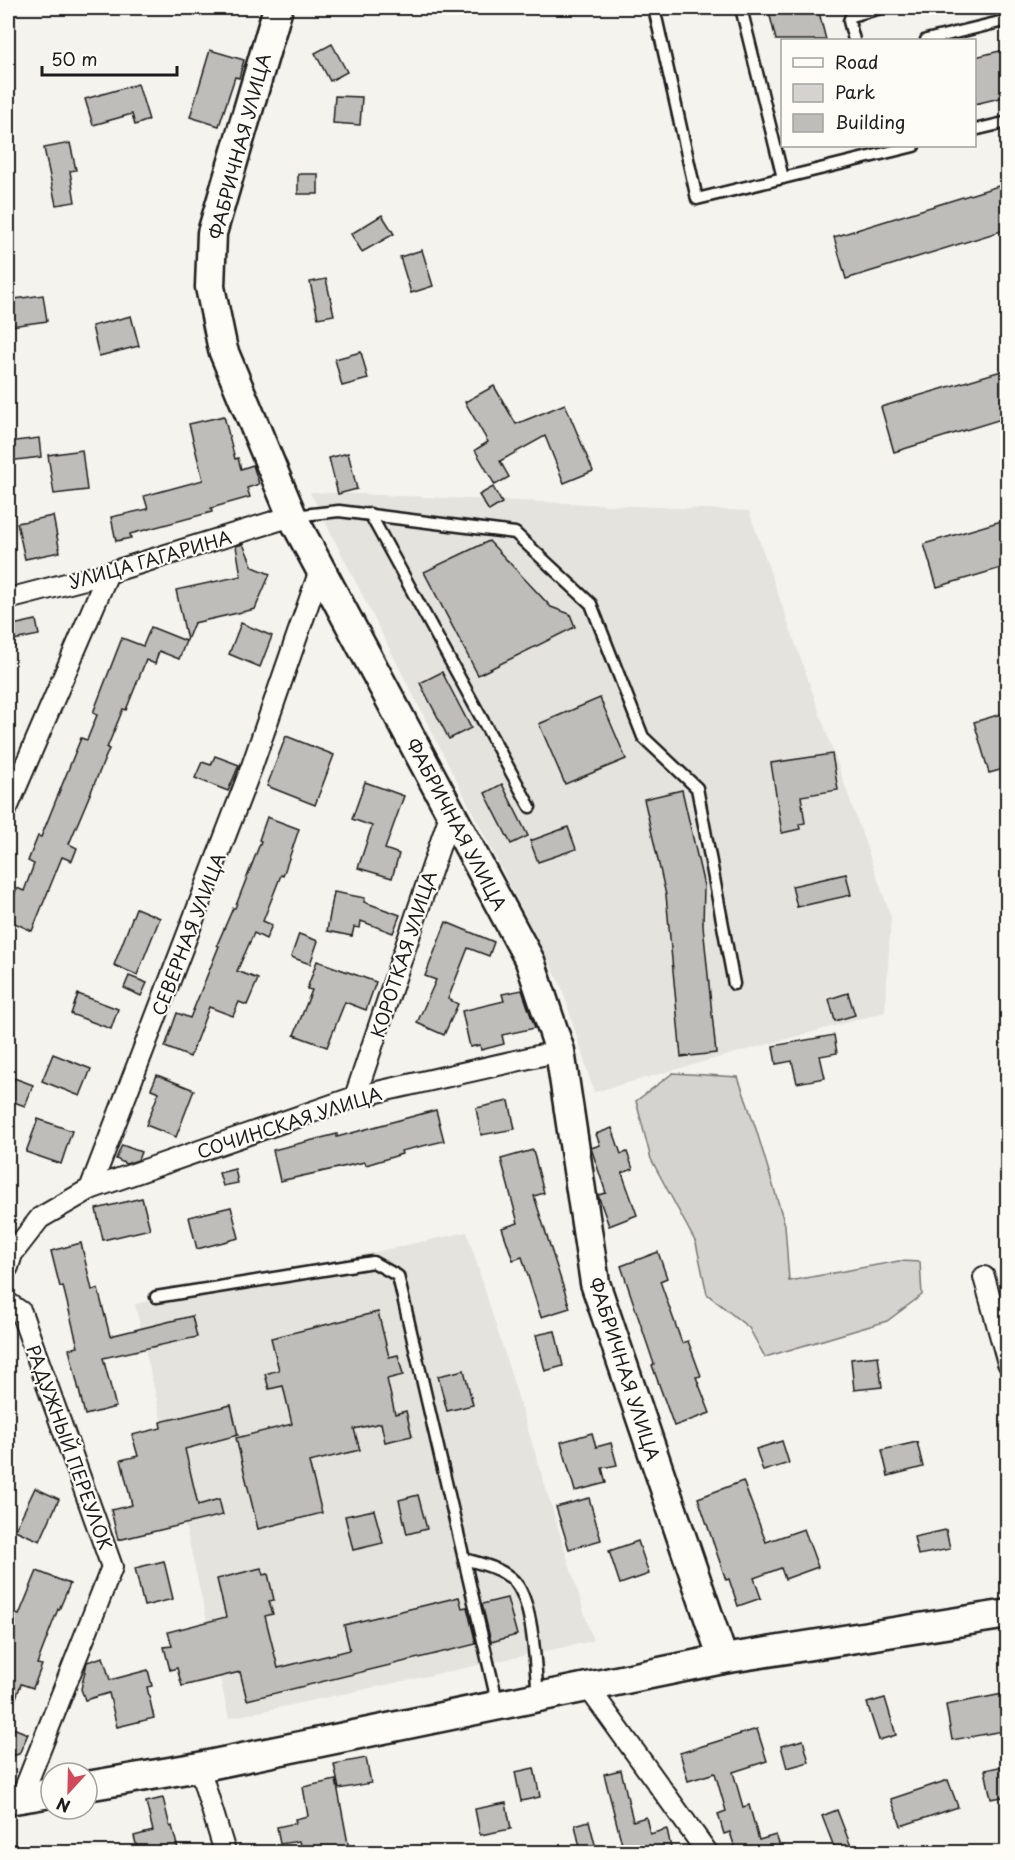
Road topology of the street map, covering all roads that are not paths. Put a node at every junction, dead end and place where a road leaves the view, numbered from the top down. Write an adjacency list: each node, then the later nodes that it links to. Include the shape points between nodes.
1 (278, 8): 13 (street, ФАБРИЧНАЯ УЛИЦА, via 212,233 210,287 223,350)
2 (654, 8): 11 (lane, via 697,199)
3 (741, 8): 11 (lane)
4 (881, 8): 6 (lane, via 851,16)
5 (1008, 20): 7 (lane)
6 (854, 39)
7 (930, 39)
8 (1008, 122): 9 (lane)
9 (976, 130)
10 (910, 147): 11 (lane)
11 (783, 178)
12 (370, 514): 13 (lane, via 339,511); 18 (lane); 20 (lane, via 515,533 591,604 643,737 697,788)
13 (292, 516): 14 (street, ФАБРИЧНАЯ УЛИЦА); 15 (street, УЛИЦА ГАГАРИНА)
14 (321, 567): 19 (street, ФАБРИЧНАЯ УЛИЦА); 23 (street, СЕВЕРНАЯ УЛИЦА, via 252,766)
15 (108, 573): 16 (street, УЛИЦА ГАГАРИНА); 17 (street)
16 (8, 599)
17 (8, 806)
18 (530, 807)
19 (451, 812): 21 (street, ФАБРИЧНАЯ УЛИЦА, via 530,961); 22 (street, КОРОТКАЯ УЛИЦА)
20 (734, 984)
21 (561, 1051): 22 (street, СОЧИНСКАЯ УЛИЦА); 31 (street, ФАБРИЧНАЯ УЛИЦА, via 595,1283)
22 (356, 1097): 23 (street, СОЧИНСКАЯ УЛИЦА)
23 (90, 1189): 24 (street, via 40,1218)
24 (9, 1255)
25 (984, 1277): 28 (street)
26 (156, 1297): 29 (lane, via 373,1262 398,1276)
27 (8, 1303): 38 (street, РАДУЖНЫЙ ПЕРЕУЛОК, via 21,1312 112,1566)
28 (1008, 1363)
29 (464, 1558): 33 (lane, via 501,1571 518,1585 532,1634); 34 (lane)
30 (1008, 1614): 31 (street)
31 (723, 1659): 32 (street)
32 (588, 1687): 33 (street); 40 (street)
33 (538, 1697): 34 (street)
34 (498, 1706): 35 (street)
35 (199, 1767): 36 (street); 39 (street)
36 (99, 1784)
37 (39, 1794): 38 (street)
38 (14, 1799)
39 (225, 1852)
40 (707, 1852)

